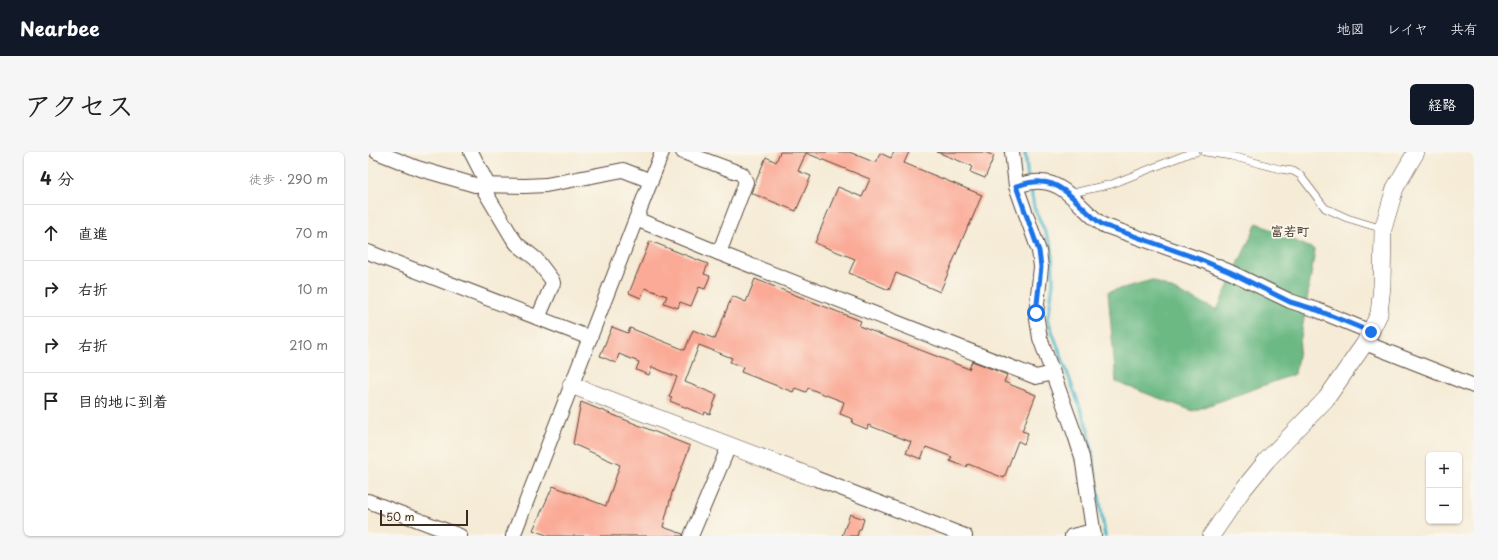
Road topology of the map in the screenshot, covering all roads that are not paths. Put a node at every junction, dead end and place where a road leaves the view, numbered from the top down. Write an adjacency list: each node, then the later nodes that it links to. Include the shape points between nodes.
1 (377, 152): 11 (street, via 417,168)
2 (471, 152): 11 (street)
3 (662, 152): 9 (street)
4 (683, 152): 16 (street, via 742,174 746,182)
5 (1012, 152): 10 (street)
6 (1196, 152): 12 (lane, via 1112,184)
7 (1205, 152): 14 (lane, via 1293,171 1300,175 1325,208)
8 (1416, 152): 14 (street, via 1395,188)
9 (651, 181): 11 (street, via 623,170 546,185); 13 (street)
10 (1026, 184): 12 (street, via 1050,183); 20 (street, via 1041,267 1036,313 1040,338)
11 (484, 185): 17 (street, via 517,244 536,259 552,280)
12 (1068, 194): 19 (street, via 1103,225 1230,272 1290,302 1317,310)
13 (636, 219): 16 (street); 18 (street)
14 (1383, 229): 19 (street, via 1379,314)
15 (368, 252): 17 (street)
16 (718, 253): 20 (street, via 1036,377)
17 (538, 318): 18 (street)
18 (590, 338): 21 (street)
19 (1368, 338): 22 (street); 32 (street, via 1326,399 1267,460)
20 (1053, 373): 26 (street, via 1082,457)
21 (571, 385): 23 (street); 28 (street)
22 (1474, 386)
23 (729, 446): 24 (street); 29 (street)
24 (812, 477): 30 (street)
25 (368, 501): 27 (street)
26 (1094, 533): 31 (street)
27 (460, 536)
28 (513, 536)
29 (691, 536)
30 (965, 536)
31 (1072, 536)
32 (1211, 536)

